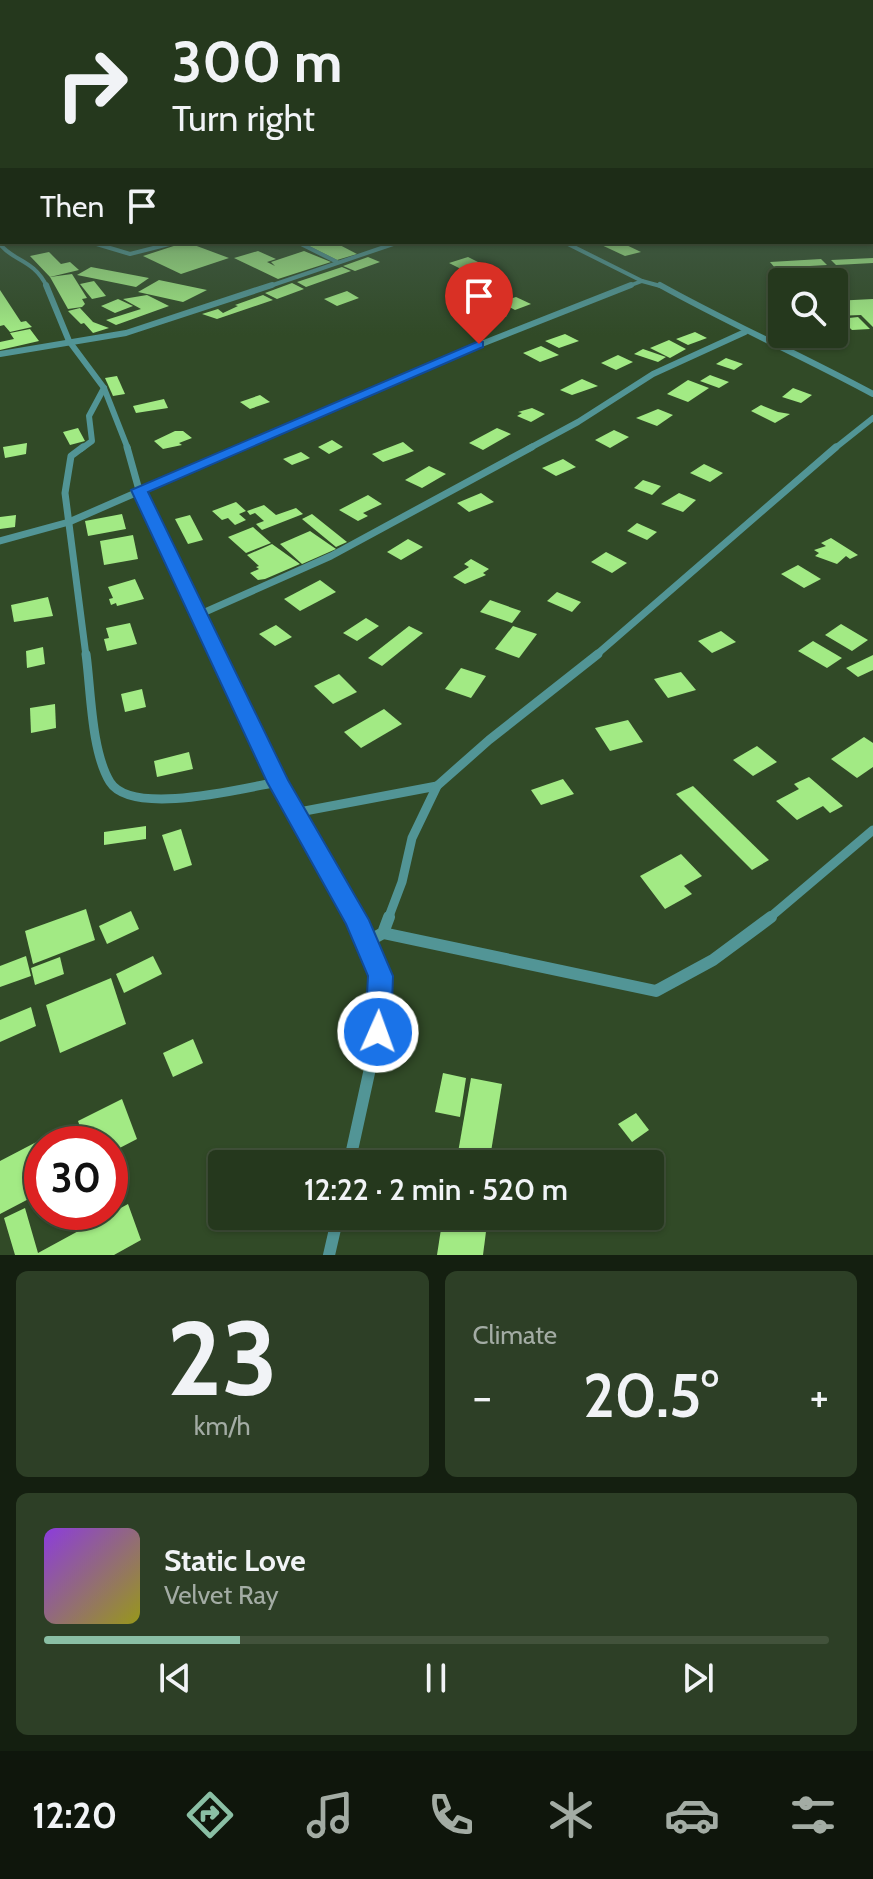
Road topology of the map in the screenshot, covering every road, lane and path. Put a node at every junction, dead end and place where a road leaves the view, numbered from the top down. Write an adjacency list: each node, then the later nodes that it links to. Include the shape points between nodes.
1 (97, 244): 2 (street, via 130,254)
2 (169, 244)
3 (301, 244): 7 (street)
4 (393, 244): 7 (street)
5 (568, 244): 8 (street)
6 (1, 248): 10 (street, via 27,261 44,281)
7 (337, 262): 10 (street, via 165,322)
8 (642, 281): 9 (street, via 658,284); 15 (street, via 451,356)
9 (745, 332): 13 (street); 18 (street, via 653,374 578,422 331,556)
10 (69, 341): 11 (street); 12 (street)
11 (0, 354)
12 (104, 388): 15 (street); 16 (street, via 89,416 92,441 71,456 65,493)
13 (873, 394)
14 (873, 418): 20 (street)
15 (139, 490): 16 (street); 18 (street)
16 (69, 522): 17 (street); 19 (street, via 99,753 111,785 127,797 190,798)
17 (0, 541)
18 (196, 616): 19 (street)
19 (278, 782): 21 (street)
20 (437, 786): 21 (street); 23 (street, via 412,838)
21 (294, 813): 24 (street, via 357,920)
22 (873, 830): 23 (street, via 718,959 656,991)
23 (383, 933): 24 (street)
24 (365, 943): 25 (street, via 380,976 378,1032)
25 (352, 1150)
26 (335, 1230): 27 (street)
27 (329, 1255)

